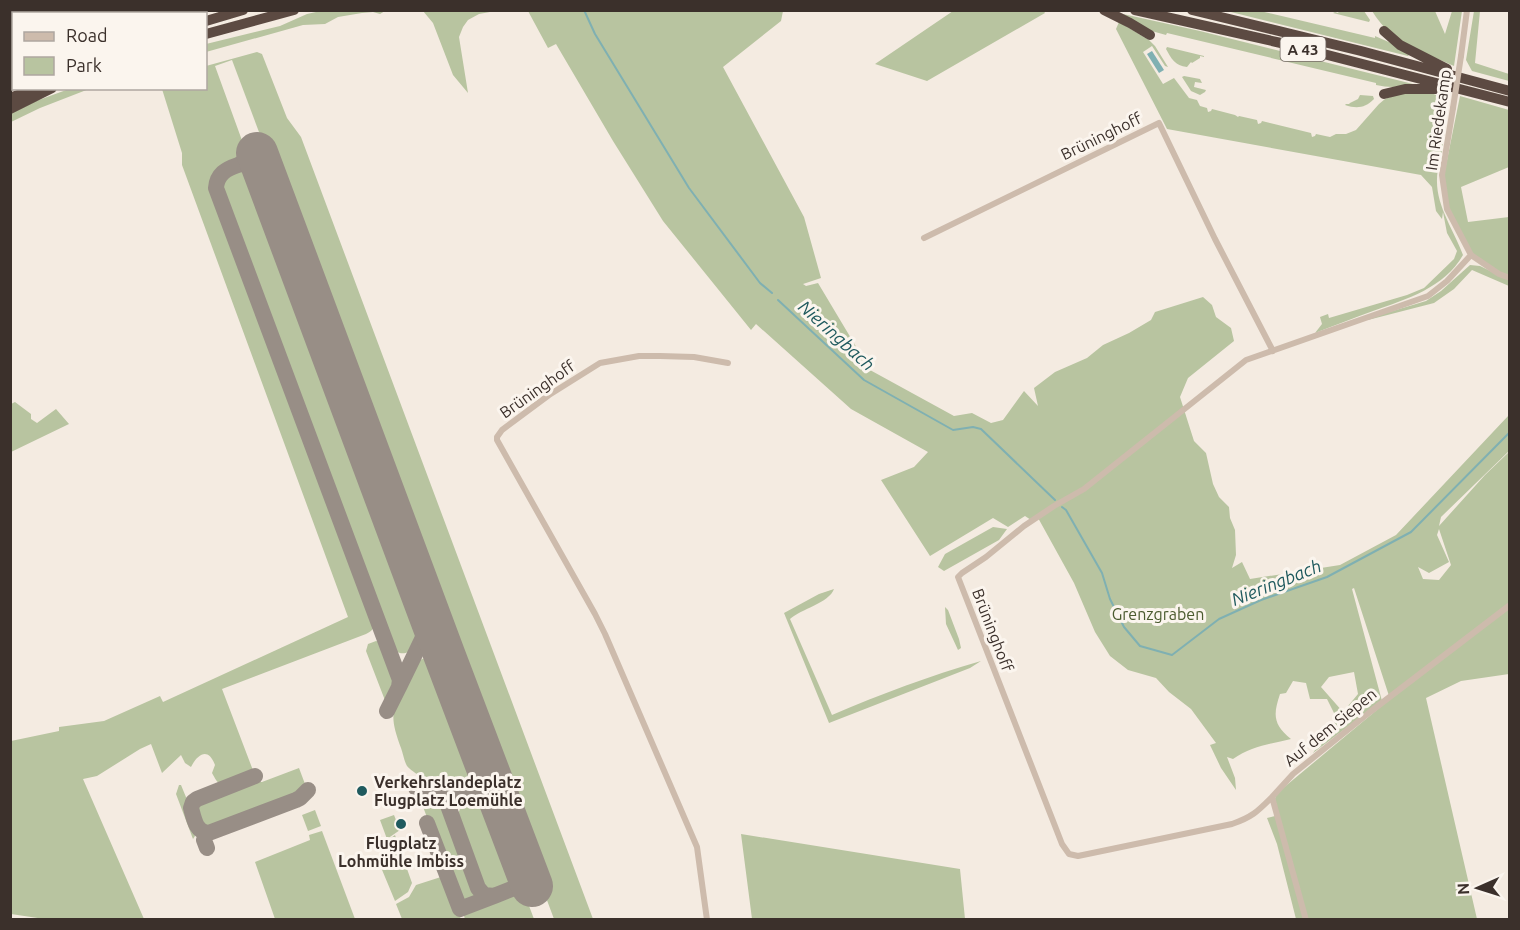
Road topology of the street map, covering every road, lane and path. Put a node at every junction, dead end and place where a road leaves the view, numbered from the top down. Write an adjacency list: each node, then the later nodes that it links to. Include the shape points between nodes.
1 (228, 10): 8 (highway)
2 (243, 10): 9 (highway)
3 (294, 10): 11 (highway)
4 (1104, 10): 12 (highway)
5 (1135, 10): 13 (highway, A 43)
6 (1192, 10): 13 (highway, A 43, via 1350,48)
7 (1467, 10): 22 (street, Im Riedekamp, bridge, via 1442,175 1447,208)
8 (207, 14)
9 (207, 21)
10 (1384, 31): 13 (highway, via 1400,45)
11 (207, 34)
12 (1150, 34)
13 (1469, 86): 16 (highway, A 43); 17 (highway); 19 (highway, A 43)
14 (32, 90): 18 (highway)
15 (48, 90): 20 (highway)
16 (1509, 91)
17 (1384, 93)
18 (10, 98)
19 (1509, 102)
20 (10, 109)
21 (924, 238): 24 (street, Brüninghoff, via 1159,123)
22 (1471, 255): 23 (street, Im Riedekamp); 24 (street, Brüninghoff, via 1428,296)
23 (1509, 278)
24 (1273, 351): 27 (street, Brüninghoff, via 1246,360 1084,489 1024,525 958,577 1069,854 1078,856 1232,824 1255,814)
25 (728, 363): 28 (street, Brüninghoff, via 660,356 600,363 549,395 497,436 595,614 697,847)
26 (1509, 605): 27 (street, Auf dem Siepen, via 1301,767)
27 (1272, 797): 29 (street)
28 (707, 920)
29 (1306, 920)

